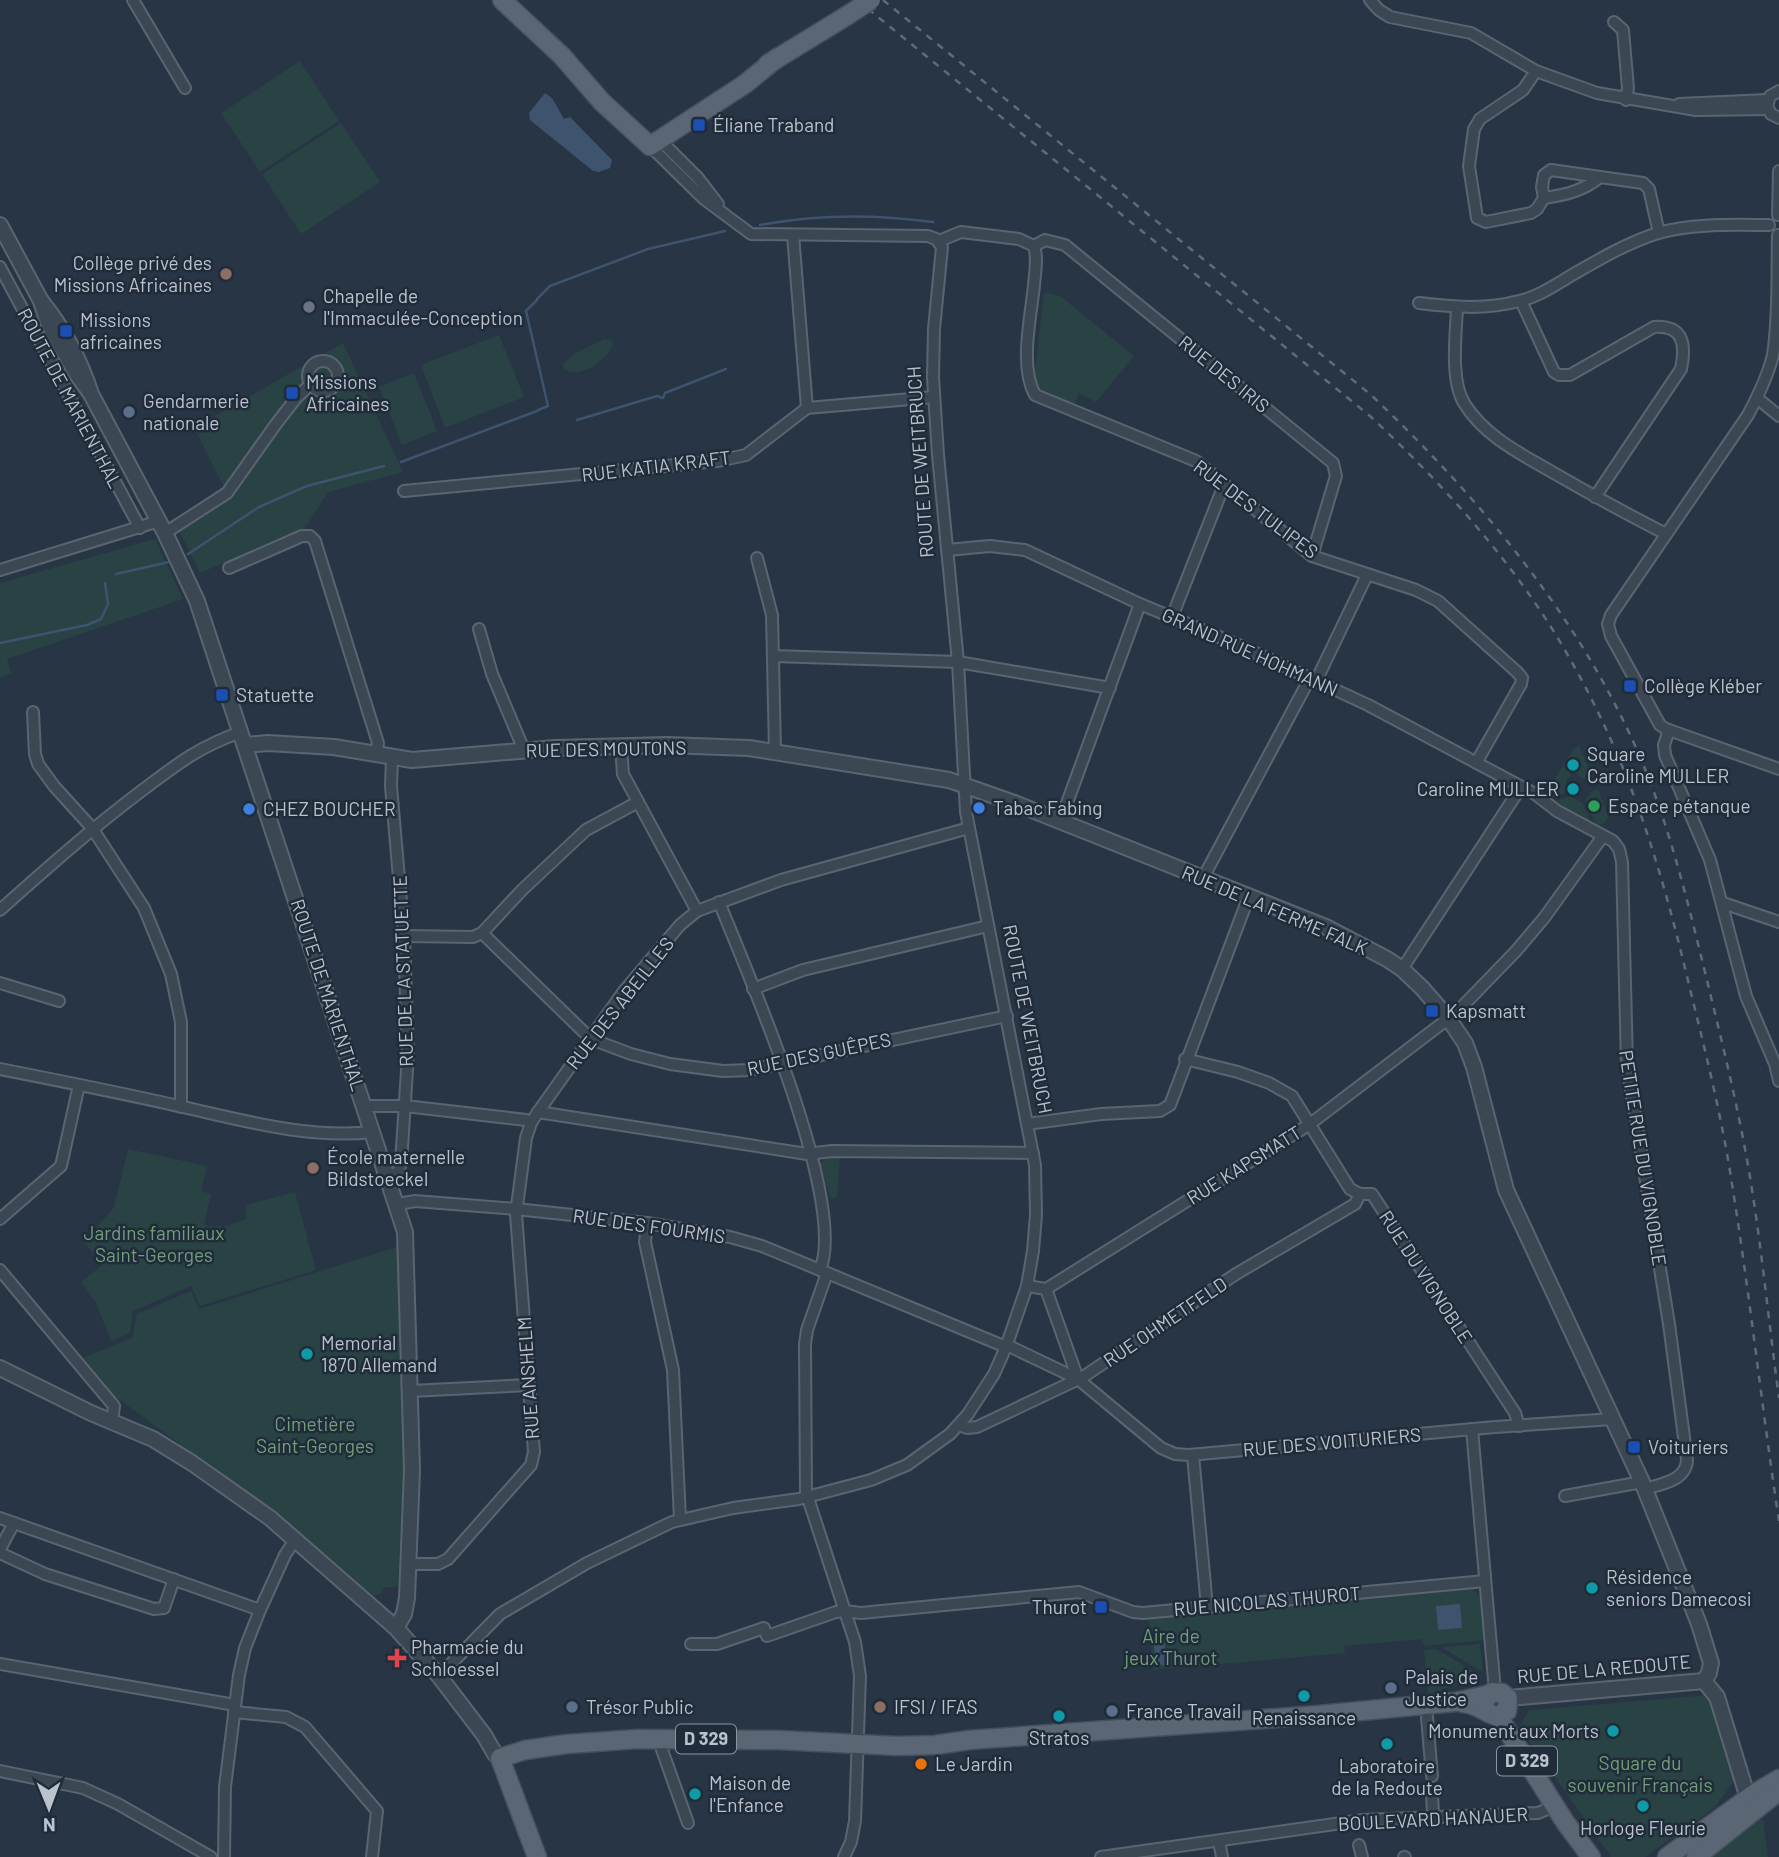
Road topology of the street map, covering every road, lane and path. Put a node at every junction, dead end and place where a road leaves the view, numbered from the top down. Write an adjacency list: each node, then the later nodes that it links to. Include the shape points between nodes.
1 (133, 0): 7 (street)
2 (502, 0): 12 (main road, via 562,56 593,93)
3 (871, 0): 12 (main road, bridge)
4 (1370, 0): 6 (street, via 1390,17 1481,37)
5 (1614, 22): 9 (street, via 1623,30)
6 (1536, 71): 9 (street); 15 (street, via 1523,90 1480,120 1474,129 1469,166 1478,218 1486,222 1531,213)
7 (185, 88)
8 (1779, 91): 10 (street)
9 (1626, 100): 10 (street, via 1673,105)
10 (1768, 104): 11 (street)
11 (1779, 118)
12 (651, 140): 20 (street, via 704,199 751,234)
13 (1779, 171): 16 (street)
14 (1600, 177): 15 (street, via 1571,194); 15 (street, via 1551,170 1544,175); 19 (street, via 1643,183 1649,188)
15 (1544, 198)
16 (1779, 215): 18 (street)
17 (0, 225): 38 (street, ROUTE DE MARIENTHAL, via 67,339)
18 (1769, 225): 19 (street, via 1694,226); 21 (street)
19 (1660, 233): 26 (street, via 1624,246)
20 (793, 235): 22 (street, via 928,236); 33 (street)
21 (1779, 235): 25 (street)
22 (939, 241): 23 (street, via 961,232 1019,239); 31 (street, ROUTE DE WEITBRUCH)
23 (1034, 246): 35 (street, RUE DES TULIPES, via 1028,382 1035,395 1196,461); 42 (street, RUE DES IRIS, via 1045,240 1065,245 1333,463 1336,476)
24 (0, 267): 39 (street, ROUTE DE MARIENTHAL)
25 (1778, 269): 29 (street)
26 (1521, 301): 28 (street); 37 (street, via 1559,375 1570,375 1654,327 1673,330 1683,342 1681,369)
27 (1419, 303): 28 (street)
28 (1457, 307): 37 (street, via 1455,357 1463,402 1502,443)
29 (1776, 353): 32 (street)
30 (311, 384): 38 (street, via 226,493)
31 (934, 397): 33 (street); 41 (street, ROUTE DE WEITBRUCH)
32 (1757, 398): 34 (street); 40 (street)
33 (807, 408): 36 (street, RUE KATIA KRAFT, via 746,455 718,461)
34 (1779, 416)
35 (1224, 485): 42 (street, RUE DES TULIPES); 48 (street)
36 (404, 491)
37 (1595, 497): 40 (street)
38 (162, 527): 39 (street); 56 (street, ROUTE DE MARIENTHAL, via 197,600)
39 (140, 528): 45 (street)
40 (1666, 534): 55 (street, via 1608,624 1657,722)
41 (947, 550): 47 (street, GRAND RUE HOHMANN, via 990,546 1025,550); 51 (street, ROUTE DE WEITBRUCH)
42 (1312, 556): 46 (street, RUE DES TULIPES)
43 (757, 558): 50 (street, via 772,615)
44 (229, 568): 60 (street, via 302,536 315,541 378,743)
45 (0, 570)
46 (1367, 575): 52 (street); 62 (street, RUE DES TULIPES, via 1438,601 1522,678)
47 (1140, 604): 48 (street, GRAND RUE HOHMANN); 53 (street)
48 (1172, 617): 52 (street, GRAND RUE HOHMANN)
49 (479, 629): 58 (street, via 492,674)
50 (773, 656): 51 (street); 59 (street)
51 (958, 662): 53 (street); 64 (street, ROUTE DE WEITBRUCH)
52 (1313, 680): 62 (street, GRAND RUE HOHMANN); 72 (street)
53 (1110, 688): 68 (street)
54 (33, 712): 69 (street, via 38,764)
55 (1669, 730): 63 (street); 75 (street, via 1665,755)
56 (243, 738): 60 (street, RUE DES MOUTONS); 69 (street, RUE DES MOUTONS, via 195,751); 95 (street, ROUTE DE MARIENTHAL)
57 (621, 746): 58 (street, RUE DES MOUTONS); 59 (street, RUE DES MOUTONS); 67 (street, via 623,774)
58 (524, 750): 61 (street, RUE DES MOUTONS, via 419,760)
59 (775, 751): 64 (street, RUE DES MOUTONS)
60 (376, 754): 61 (street, RUE DES MOUTONS)
61 (393, 758): 81 (street, RUE DE LA STATUETTE, via 391,786)
62 (1476, 763): 65 (street, GRAND RUE HOHMANN)
63 (1779, 769)
64 (965, 785): 68 (street, RUE DE LA FERME FALK); 70 (street, ROUTE DE WEITBRUCH)
65 (1521, 787): 66 (street, GRAND RUE HOHMANN); 82 (street)
66 (1541, 799): 71 (street, PETITE RUE DU VIGNOBLE)
67 (638, 802): 77 (street); 80 (street, via 586,830)
68 (1060, 822): 72 (street, RUE DE LA FERME FALK)
69 (92, 828): 76 (street, RUE DES MOUTONS); 97 (street, via 144,908 171,974 181,1022)
70 (969, 828): 74 (street, RUE DES ABEILLES); 79 (street, ROUTE DE WEITBRUCH)
71 (1603, 836): 87 (street, RUE KAPSMATT, via 1523,943); 126 (street, PETITE RUE DU VIGNOBLE, via 1616,844 1622,859 1627,1065 1687,1460 1680,1477)
72 (1203, 878): 73 (street, RUE DE LA FERME FALK)
73 (1249, 896): 82 (street, RUE DE LA FERME FALK, via 1341,934); 89 (street)
74 (719, 902): 77 (street, RUE DES ABEILLES); 84 (street)
75 (1723, 903): 78 (street); 90 (street, via 1746,996)
76 (0, 910)
77 (697, 911): 88 (street, RUE DES ABEILLES, via 624,991)
78 (1779, 922)
79 (988, 926): 84 (street, via 803,970); 86 (street, ROUTE DE WEITBRUCH)
80 (482, 933): 81 (street, via 473,937); 88 (street)
81 (404, 936): 96 (street, RUE DE LA STATUETTE)
82 (1402, 969): 87 (street, RUE DE LA FERME FALK)
83 (0, 983): 85 (street)
84 (753, 989): 91 (street)
85 (59, 1001)
86 (1007, 1016): 91 (street, RUE DES GUÊPES); 100 (street, ROUTE DE WEITBRUCH)
87 (1448, 1018): 101 (street, RUE KAPSMATT); 120 (street, RUE DE LA FERME FALK, via 1474,1067 1506,1190)
88 (591, 1039): 91 (street, RUE DES GUÊPES, via 670,1064 723,1071); 98 (street, RUE DES ABEILLES)
89 (1185, 1059): 100 (street, via 1170,1105 1160,1111); 101 (street, RUE DU VIGNOBLE, via 1269,1083 1292,1096)
90 (1777, 1063): 93 (street)
91 (782, 1065): 103 (street)
92 (0, 1069): 94 (street)
93 (1779, 1081)
94 (79, 1085): 97 (street); 109 (street, via 61,1166)
95 (365, 1106): 96 (street); 102 (street, ROUTE DE MARIENTHAL)
96 (405, 1106): 99 (street); 105 (street, RUE DE LA STATUETTE, via 401,1163 398,1172)
97 (181, 1107): 102 (street, via 317,1133)
98 (538, 1112): 99 (street, RUE DES ABEILLES); 103 (street)
99 (531, 1123): 108 (street, RUE DES ABEILLES)
100 (1027, 1124): 104 (street, ROUTE DE WEITBRUCH)
101 (1310, 1124): 106 (street, RUE DU VIGNOBLE, via 1350,1189); 114 (street, RUE KAPSMATT)
102 (373, 1132): 105 (street, ROUTE DE MARIENTHAL)
103 (810, 1153): 104 (street); 112 (street, via 823,1205)
104 (1033, 1153): 113 (street, ROUTE DE WEITBRUCH, via 1036,1215)
105 (388, 1177): 107 (street, ROUTE DE MARIENTHAL)
106 (1360, 1194): 117 (street, RUE OHMETFELD, via 1355,1204 1237,1274); 123 (street, RUE DU VIGNOBLE, via 1372,1194 1515,1413)
107 (397, 1203): 108 (street, RUE DES FOURMIS); 119 (street, ROUTE DE MARIENTHAL, via 407,1242)
108 (516, 1209): 110 (street, RUE DES FOURMIS); 118 (street, RUE ANSHELM)
109 (0, 1219)
110 (647, 1223): 112 (street, RUE DES FOURMIS, via 730,1237); 130 (street, via 645,1242 673,1370)
111 (0, 1270): 121 (street, via 114,1406)
112 (824, 1271): 115 (street, RUE DES FOURMIS); 128 (street, via 805,1344)
113 (1027, 1286): 114 (street); 115 (street, ROUTE DE WEITBRUCH)
114 (1046, 1289): 117 (street)
115 (1006, 1347): 117 (street, RUE DES VOITURIERS); 122 (street, ROUTE DE WEITBRUCH)
116 (0, 1368): 121 (street)
117 (1078, 1379): 122 (street, RUE OHMETFELD, via 977,1427); 125 (street, RUE DES VOITURIERS, via 1161,1448)
118 (528, 1385): 119 (street); 134 (street, RUE ANSHELM, via 531,1465 449,1559 438,1564)
119 (411, 1391): 134 (street, ROUTE DE MARIENTHAL)
120 (1613, 1419): 123 (street, RUE DES VOITURIERS); 126 (street, RUE DE LA FERME FALK)
121 (112, 1422): 132 (street, via 172,1450)
122 (960, 1425): 128 (street, ROUTE DE WEITBRUCH, via 907,1465)
123 (1519, 1426): 124 (street, RUE DES VOITURIERS)
124 (1472, 1429): 125 (street, RUE DES VOITURIERS); 136 (street)
125 (1193, 1455): 137 (street)
126 (1643, 1486): 127 (street); 144 (street, RUE DE LA FERME FALK, via 1710,1658)
127 (1565, 1496)
128 (808, 1497): 130 (street, ROUTE DE WEITBRUCH); 139 (street)
129 (0, 1518): 131 (street)
130 (680, 1519): 143 (street, ROUTE DE WEITBRUCH, via 587,1563 500,1614)
131 (14, 1523): 133 (street); 135 (street)
132 (294, 1541): 138 (street); 140 (street)
133 (0, 1551): 135 (street, via 44,1574 155,1609 164,1608)
134 (409, 1564): 140 (street, ROUTE DE MARIENTHAL, via 404,1614)
135 (174, 1580): 138 (street)
136 (1485, 1581): 137 (street, RUE NICOLAS THUROT); 145 (street)
137 (1207, 1607): 139 (street, RUE NICOLAS THUROT, via 1137,1612 1079,1592)
138 (260, 1610): 146 (street, via 245,1648)
139 (844, 1611): 141 (street, RUE NICOLAS THUROT, via 767,1636 764,1629 717,1644); 149 (street, via 860,1676)
140 (396, 1628): 143 (street)
141 (691, 1644)
142 (0, 1664): 146 (street)
143 (439, 1676): 150 (street)
144 (1704, 1681): 145 (street, RUE DE LA REDOUTE); 156 (street, via 1717,1697)
145 (1495, 1702): 149 (main road, RUE DE LA REDOUTE / D 329, via 935,1745); 157 (main road, D 329)
146 (235, 1708): 165 (street, via 225,1787); 166 (street, via 286,1717 305,1727 377,1811)
147 (1427, 1717): 152 (street)
148 (661, 1738): 149 (main road, RUE DE LA REDOUTE / D 329); 150 (main road, RUE DE LA REDOUTE / D 329, via 568,1744); 159 (street)
149 (858, 1745): 168 (street, via 855,1826)
150 (500, 1758): 167 (main road)
151 (0, 1771): 164 (street, via 83,1788)
152 (1432, 1776)
153 (1779, 1779): 156 (main road)
154 (1779, 1791): 163 (main road)
155 (1432, 1793): 158 (street)
156 (1747, 1799): 163 (street, via 1746,1807 1717,1831); 172 (main road)
157 (1555, 1806): 158 (street, BOULEVARD HANAUER, via 1538,1813); 162 (main road, D 329)
158 (1433, 1816): 160 (street, BOULEVARD HANAUER, via 1363,1820)
159 (688, 1823)
160 (1219, 1841): 169 (street, BOULEVARD HANAUER); 170 (street)
161 (1359, 1845): 171 (street)
162 (1585, 1853)
163 (1698, 1856)
164 (211, 1857)
165 (224, 1857)
166 (372, 1857)
167 (537, 1857)
168 (844, 1857)
169 (1101, 1857)
170 (1222, 1857)
171 (1362, 1857)
172 (1667, 1857)

